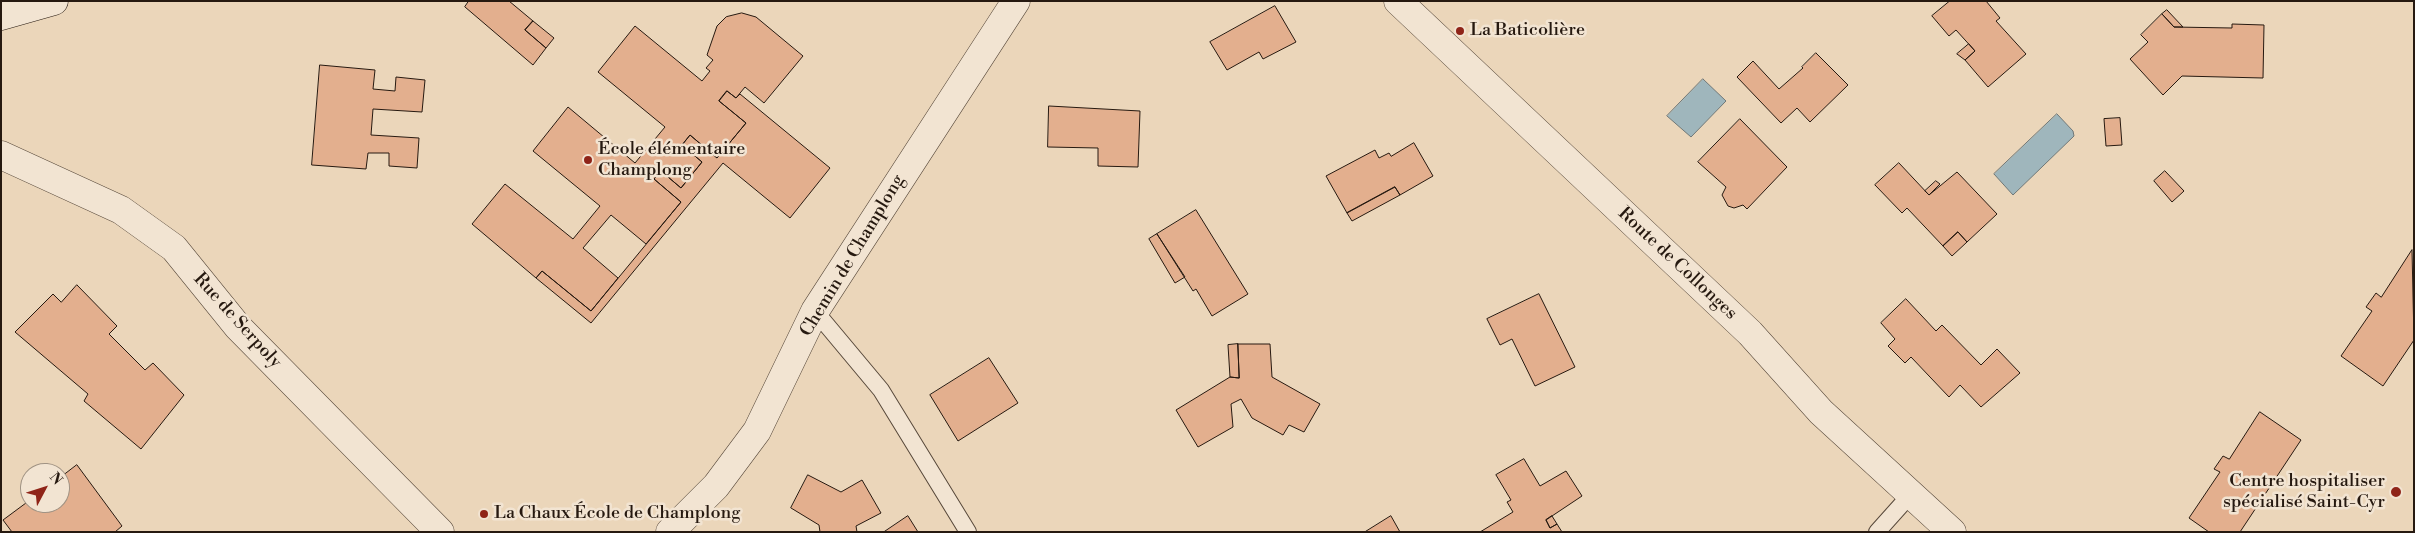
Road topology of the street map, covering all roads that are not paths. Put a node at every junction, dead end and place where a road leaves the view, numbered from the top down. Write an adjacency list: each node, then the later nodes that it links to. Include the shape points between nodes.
1 (54, 1): 4 (street)
2 (1016, 1): 6 (street, Chemin de Champlong)
3 (1398, 1): 7 (street, Route de Collonges, via 1750,333 1821,412)
4 (1, 16)
5 (1, 155): 8 (street, Rue de Serpoly, via 121,210 174,248 238,327)
6 (816, 311): 9 (street, Chemin de Champlong, via 757,431 716,486); 10 (lane, via 880,390)
7 (1911, 494): 11 (lane); 12 (street, Route de Collonges)
8 (440, 532)
9 (670, 532)
10 (968, 532)
11 (1877, 532)
12 (1952, 532)

